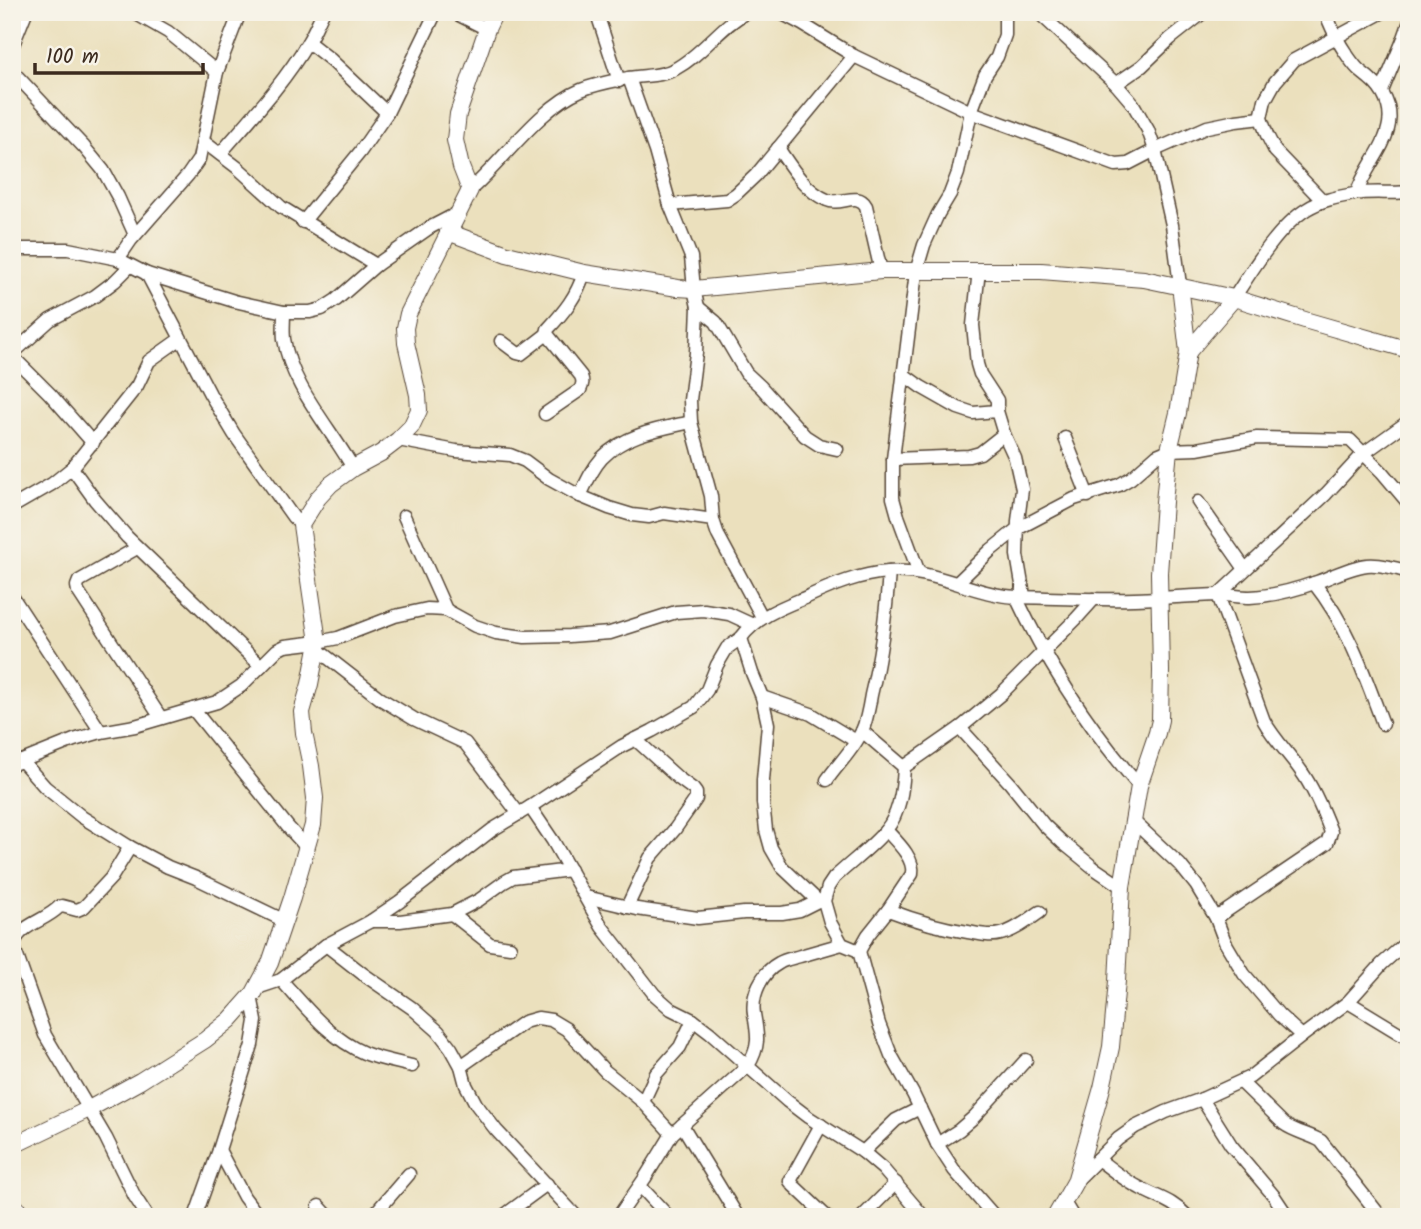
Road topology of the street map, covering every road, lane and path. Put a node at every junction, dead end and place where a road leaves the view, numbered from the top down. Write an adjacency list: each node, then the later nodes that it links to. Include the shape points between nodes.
1 (26, 12): 20 (street)
2 (133, 12): 23 (street, via 169,32)
3 (240, 12): 23 (street)
4 (323, 12): 19 (street)
5 (436, 12): 28 (street)
6 (453, 12): 17 (street)
7 (495, 12): 17 (street)
8 (598, 12): 24 (street)
9 (779, 12): 21 (street)
10 (1005, 12): 27 (street, via 1005,35)
11 (1038, 12): 25 (street)
12 (1203, 12): 25 (street)
13 (1325, 12): 18 (street)
14 (1383, 12): 18 (street)
15 (739, 14): 24 (street, via 673,70)
16 (1409, 24): 26 (street)
17 (487, 29): 34 (street, via 458,114 455,140)
18 (1336, 38): 26 (street, via 1358,69); 29 (street, via 1294,60 1268,92)
19 (308, 42): 28 (street); 33 (street)
20 (12, 47)
21 (854, 56): 27 (street); 31 (street)
22 (12, 71): 42 (street, via 103,170)
23 (217, 72): 30 (street)
24 (624, 79): 34 (street, via 583,89 551,108); 38 (street, via 655,151)
25 (1116, 84): 32 (street, via 1148,130)
26 (1382, 91): 36 (street, via 1389,123)
27 (971, 112): 32 (street, via 1116,165); 49 (street, via 958,173)
28 (387, 113): 40 (street)
29 (1261, 118): 32 (street, via 1207,127); 37 (street, via 1275,151)
30 (204, 142): 33 (street); 42 (street, via 188,175)
31 (778, 148): 38 (street, via 727,200); 48 (street, via 799,178 829,202 864,201)
32 (1154, 150): 52 (street)
33 (220, 154): 40 (street)
34 (470, 190): 39 (street)
35 (1409, 192): 36 (street)
36 (1357, 193): 37 (street)
37 (1323, 201): 54 (street, via 1284,229)
38 (670, 205): 53 (street, via 691,257)
39 (458, 213): 41 (street); 45 (street)
40 (303, 222): 45 (street)
41 (448, 232): 51 (street, via 507,254); 70 (street, via 408,314 406,343 419,410)
42 (135, 235): 44 (street)
43 (12, 249): 44 (street, via 68,249)
44 (118, 260): 46 (street)
45 (376, 265): 56 (street, via 322,309)
46 (130, 266): 50 (street); 62 (street, via 95,296 50,320)
47 (979, 270): 49 (street); 52 (street, via 1041,271); 64 (street, via 973,325 977,364 997,400)
48 (881, 271): 49 (street); 53 (street)
49 (916, 272): 63 (street)
50 (147, 274): 56 (street); 58 (street)
51 (584, 274): 53 (street); 57 (street, via 570,304)
52 (1180, 285): 54 (street); 61 (street)
53 (694, 289): 55 (street)
54 (1234, 298): 60 (street); 61 (street)
55 (698, 307): 67 (street); 72 (street, via 716,323 746,373 805,436)
56 (284, 312): 77 (street, via 284,339 292,367)
57 (547, 334): 59 (street, via 521,354); 65 (street, via 583,381 580,390)
58 (180, 339): 71 (street, via 149,361 137,386); 85 (street, via 234,433)
59 (501, 341)
60 (1409, 350)
61 (1188, 352): 73 (street)
62 (12, 355): 71 (street)
63 (903, 374): 64 (street, via 973,414); 75 (street)
64 (997, 411): 68 (street)
65 (545, 414)
66 (1409, 421): 74 (street)
67 (691, 422): 78 (street, via 621,443 601,459); 84 (street)
68 (1004, 433): 75 (street, via 980,453 969,456); 86 (street, via 1022,489)
69 (1065, 438): 79 (street)
70 (398, 440): 77 (street); 78 (street, via 510,456)
71 (93, 443): 76 (street)
72 (837, 449)
73 (1168, 450): 74 (street, via 1276,438 1350,440); 79 (street, via 1119,485); 97 (street)
74 (1364, 453): 81 (street); 88 (street)
75 (893, 460): 91 (street, via 892,498)
76 (72, 468): 82 (street); 87 (street)
77 (353, 468): 85 (street, via 318,498)
78 (580, 496): 84 (street, via 642,517 664,513)
79 (1088, 496): 86 (street, via 1058,506)
80 (1198, 502): 88 (street)
81 (1409, 504)
82 (12, 507)
83 (404, 516): 99 (street)
84 (713, 520): 100 (street)
85 (301, 525): 102 (street)
86 (1017, 529): 92 (street); 96 (street)
87 (136, 548): 104 (street); 107 (street, via 77,586)
88 (1245, 569): 94 (street)
89 (889, 572): 91 (street); 100 (street, via 831,586); 111 (street, via 877,670)
90 (1409, 572): 93 (street, via 1366,565)
91 (919, 573): 92 (street)
92 (958, 582): 96 (street)
93 (1314, 583): 94 (street, via 1273,596); 108 (street, via 1349,637)
94 (1218, 595): 97 (street); 130 (street, via 1264,721 1302,772 1331,832 1327,843)
95 (12, 596): 110 (street)
96 (1020, 596): 98 (street); 103 (street)
97 (1159, 598): 98 (street); 116 (street, via 1160,720)
98 (1094, 599): 103 (street)
99 (446, 610): 100 (street, via 475,626 525,637 610,633 676,612 704,610); 102 (street, via 395,615)
100 (758, 621): 101 (street)
101 (741, 638): 105 (street); 112 (street, via 727,648 707,691 694,707)
102 (318, 646): 104 (street, via 285,646); 117 (street, via 381,699 465,743); 121 (street, via 302,712 315,798)
103 (1044, 650): 109 (street); 116 (street, via 1091,726)
104 (261, 666): 106 (street, via 230,694)
105 (762, 697): 111 (street); 125 (street, via 768,724 763,803 771,848 782,866)
106 (193, 709): 107 (street); 121 (street)
107 (161, 718): 110 (street)
108 (1383, 724)
109 (960, 728): 114 (street); 123 (street, via 1044,825)
110 (101, 732): 113 (street)
111 (859, 736): 114 (street); 115 (street)
112 (635, 739): 117 (street); 126 (street, via 693,789 696,799 650,858)
113 (17, 763): 120 (street, via 82,817)
114 (904, 767): 119 (street, via 899,805)
115 (827, 780)
116 (1139, 786): 118 (street)
117 (524, 810): 122 (street); 132 (street)
118 (1132, 820): 123 (street); 130 (street, via 1180,865)
119 (886, 830): 125 (street, via 834,878); 127 (street, via 914,867)
120 (130, 847): 131 (street); 138 (street, via 111,878 84,907 62,906 15,938)
121 (307, 848): 131 (street)
122 (570, 870): 124 (street); 129 (street, via 513,877)
123 (1122, 887): 162 (street, via 1111,1047)
124 (586, 897): 126 (street); 142 (street, via 602,927 654,994)
125 (821, 901): 126 (street, via 782,913 698,918); 134 (street)
126 (627, 907)
127 (888, 910): 128 (street, via 916,921 988,935 1002,934); 137 (street)
128 (1040, 912)
129 (452, 914): 132 (street); 136 (street, via 490,944)
130 (1216, 918): 143 (street, via 1244,974)
131 (285, 921): 140 (street)
132 (371, 921): 135 (street)
133 (1409, 940): 141 (street)
134 (842, 944): 137 (street); 148 (street, via 780,962 769,970 753,999 758,1033)
135 (326, 945): 139 (street); 147 (street, via 438,1031)
136 (510, 947)
137 (859, 951): 152 (street, via 891,1055)
138 (18, 978): 153 (street)
139 (281, 980): 140 (street); 146 (street, via 318,1022 345,1042 364,1053)
140 (254, 992): 153 (street, via 205,1040); 158 (street, via 252,1045)
141 (1348, 1002): 143 (street); 144 (street)
142 (694, 1020): 148 (street); 151 (street, via 680,1047 656,1074)
143 (1302, 1036): 149 (street)
144 (1409, 1039)
145 (1026, 1060): 156 (street, via 974,1117)
146 (412, 1066)
147 (461, 1066): 151 (street, via 523,1022 551,1020); 164 (street, via 476,1104)
148 (748, 1066): 154 (street); 155 (street)
149 (1241, 1082): 150 (street); 188 (street, via 1290,1129 1321,1141)
150 (1202, 1099): 160 (street, via 1135,1127); 187 (street)
151 (643, 1102): 155 (street)
152 (920, 1108): 156 (street); 159 (street, via 896,1120)
153 (89, 1109): 157 (street); 170 (street)
154 (821, 1125): 159 (street); 180 (street, via 790,1181)
155 (677, 1129): 165 (street); 179 (street)
156 (937, 1144): 183 (street)
157 (12, 1146)
158 (219, 1150): 171 (street); 172 (street)
159 (863, 1152): 163 (street)
160 (1098, 1159): 162 (street); 186 (street)
161 (410, 1174): 174 (street)
162 (1075, 1182): 167 (street)
163 (896, 1183): 181 (street); 182 (street)
164 (547, 1184): 175 (street); 176 (street)
165 (640, 1186): 177 (street); 178 (street)
166 (12, 1202): 169 (street)
167 (1064, 1202): 184 (street); 185 (street)
168 (319, 1206): 173 (street)
169 (28, 1217)
170 (148, 1217)
171 (195, 1217)
172 (259, 1217)
173 (329, 1217)
174 (372, 1217)
175 (502, 1217)
176 (577, 1217)
177 (618, 1217)
178 (668, 1217)
179 (738, 1217)
180 (827, 1217)
181 (862, 1217)
182 (924, 1217)
183 (995, 1217)
184 (1055, 1217)
185 (1073, 1217)
186 (1188, 1217)
187 (1287, 1217)
188 (1381, 1217)

